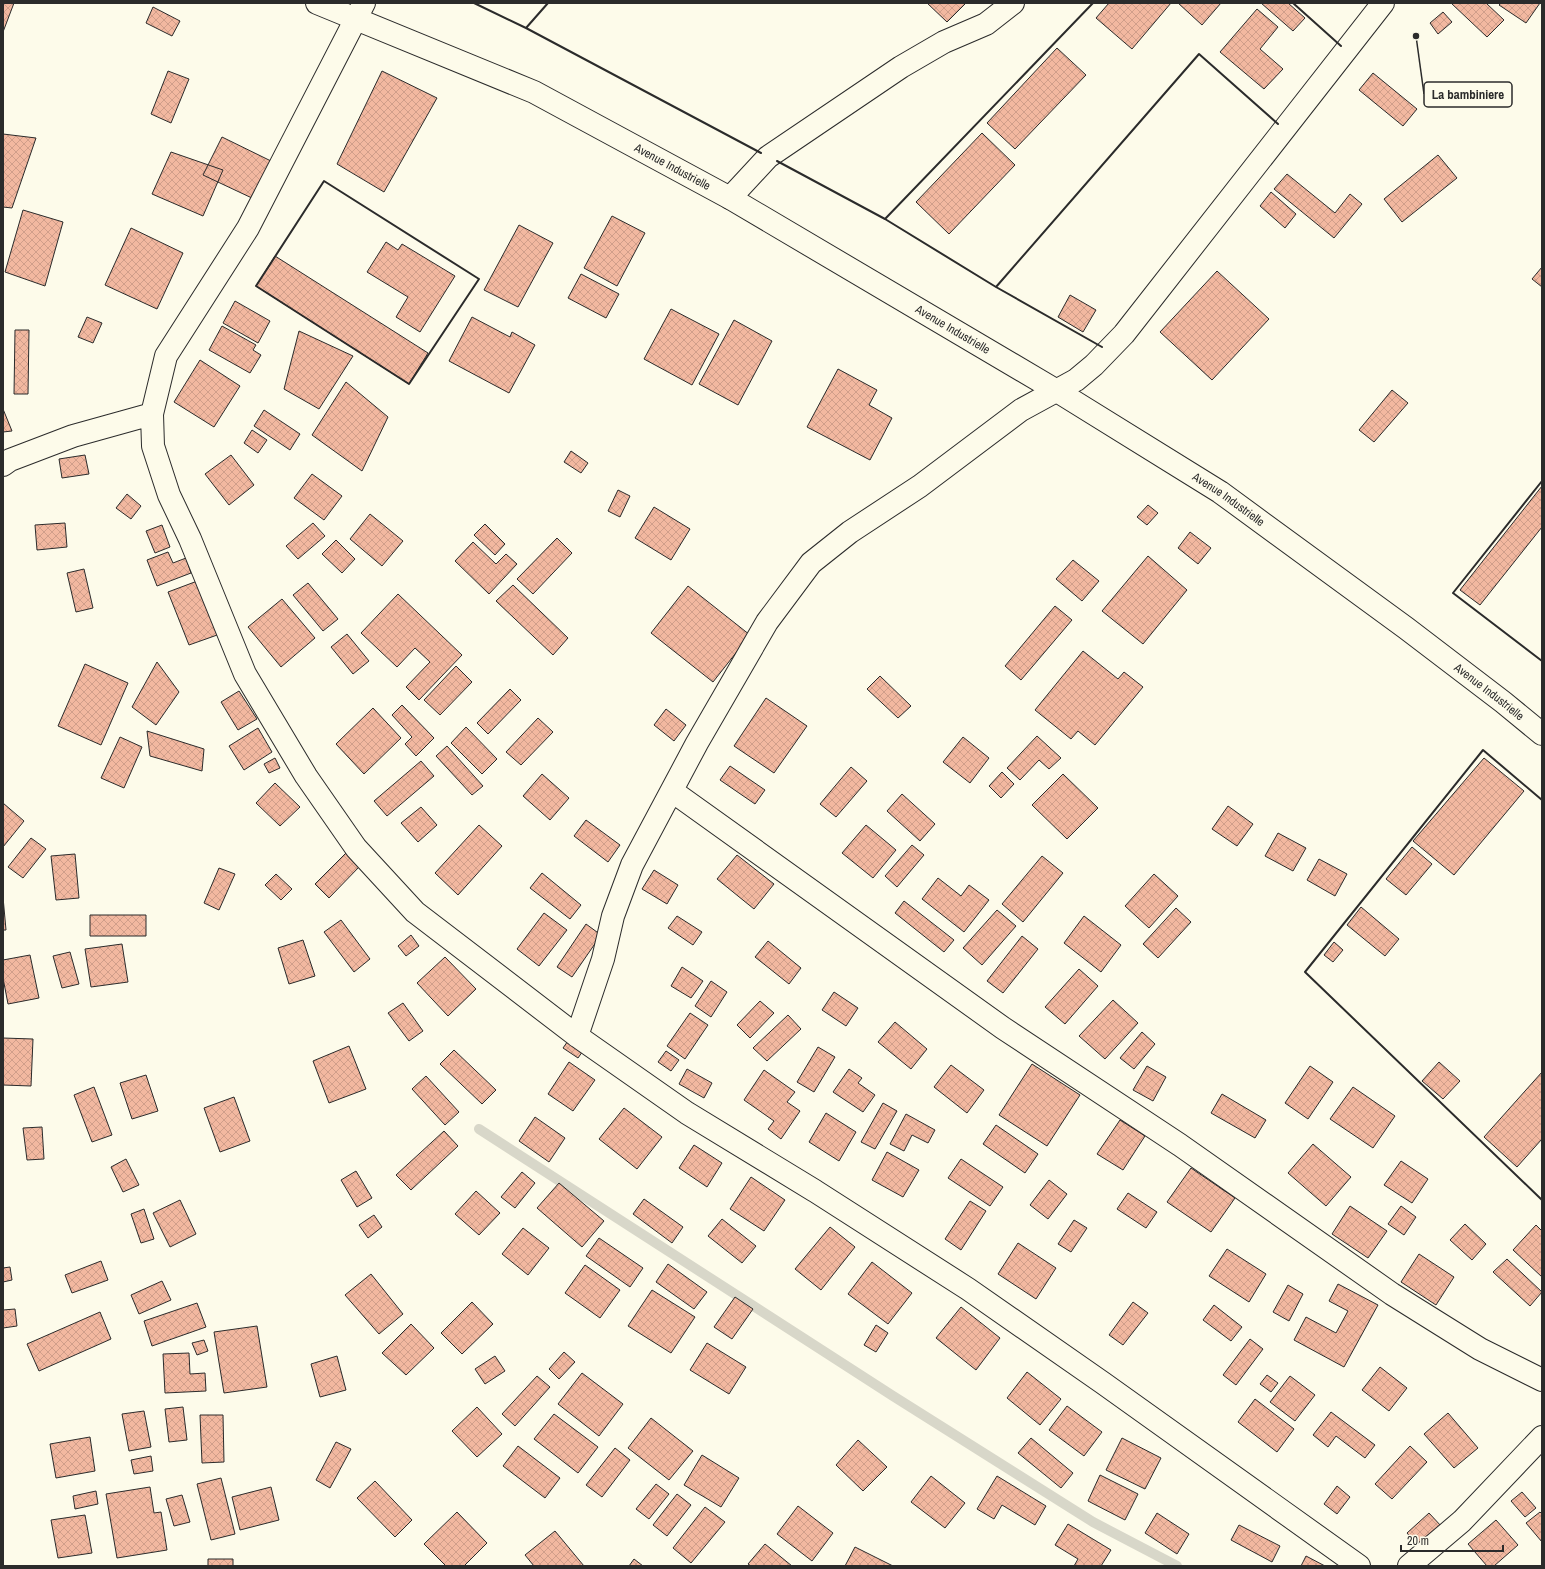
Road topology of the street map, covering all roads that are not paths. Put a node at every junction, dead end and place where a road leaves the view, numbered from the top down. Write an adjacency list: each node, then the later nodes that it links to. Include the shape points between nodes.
1 (317, 3): 4 (street, Avenue Industrielle)
2 (1013, 3): 5 (street, via 986,24 944,42 901,67 774,152)
3 (1383, 3): 6 (street, via 1124,334 1094,366)
4 (360, 11): 5 (street, Avenue Industrielle, via 534,92); 7 (street, via 248,228 166,356)
5 (730, 198): 6 (street, Avenue Industrielle)
6 (1057, 391): 9 (street, Avenue Industrielle, via 1220,492 1406,628); 10 (street, via 1021,410 920,486 850,532 811,563 767,622)
7 (152, 414): 8 (street, via 73,436); 11 (street, via 154,446 169,495 190,539 245,674 306,776 356,848 415,912)
8 (3, 465)
9 (1542, 734)
10 (672, 791): 11 (street, via 632,865 613,916 603,959); 12 (street, via 1003,1028 1180,1145 1392,1294 1480,1349)
11 (577, 1036): 14 (street, via 687,1113 816,1191 968,1289)
12 (1542, 1380)
13 (1542, 1437): 15 (street, via 1462,1521)
14 (1359, 1566)
15 (1409, 1566)

